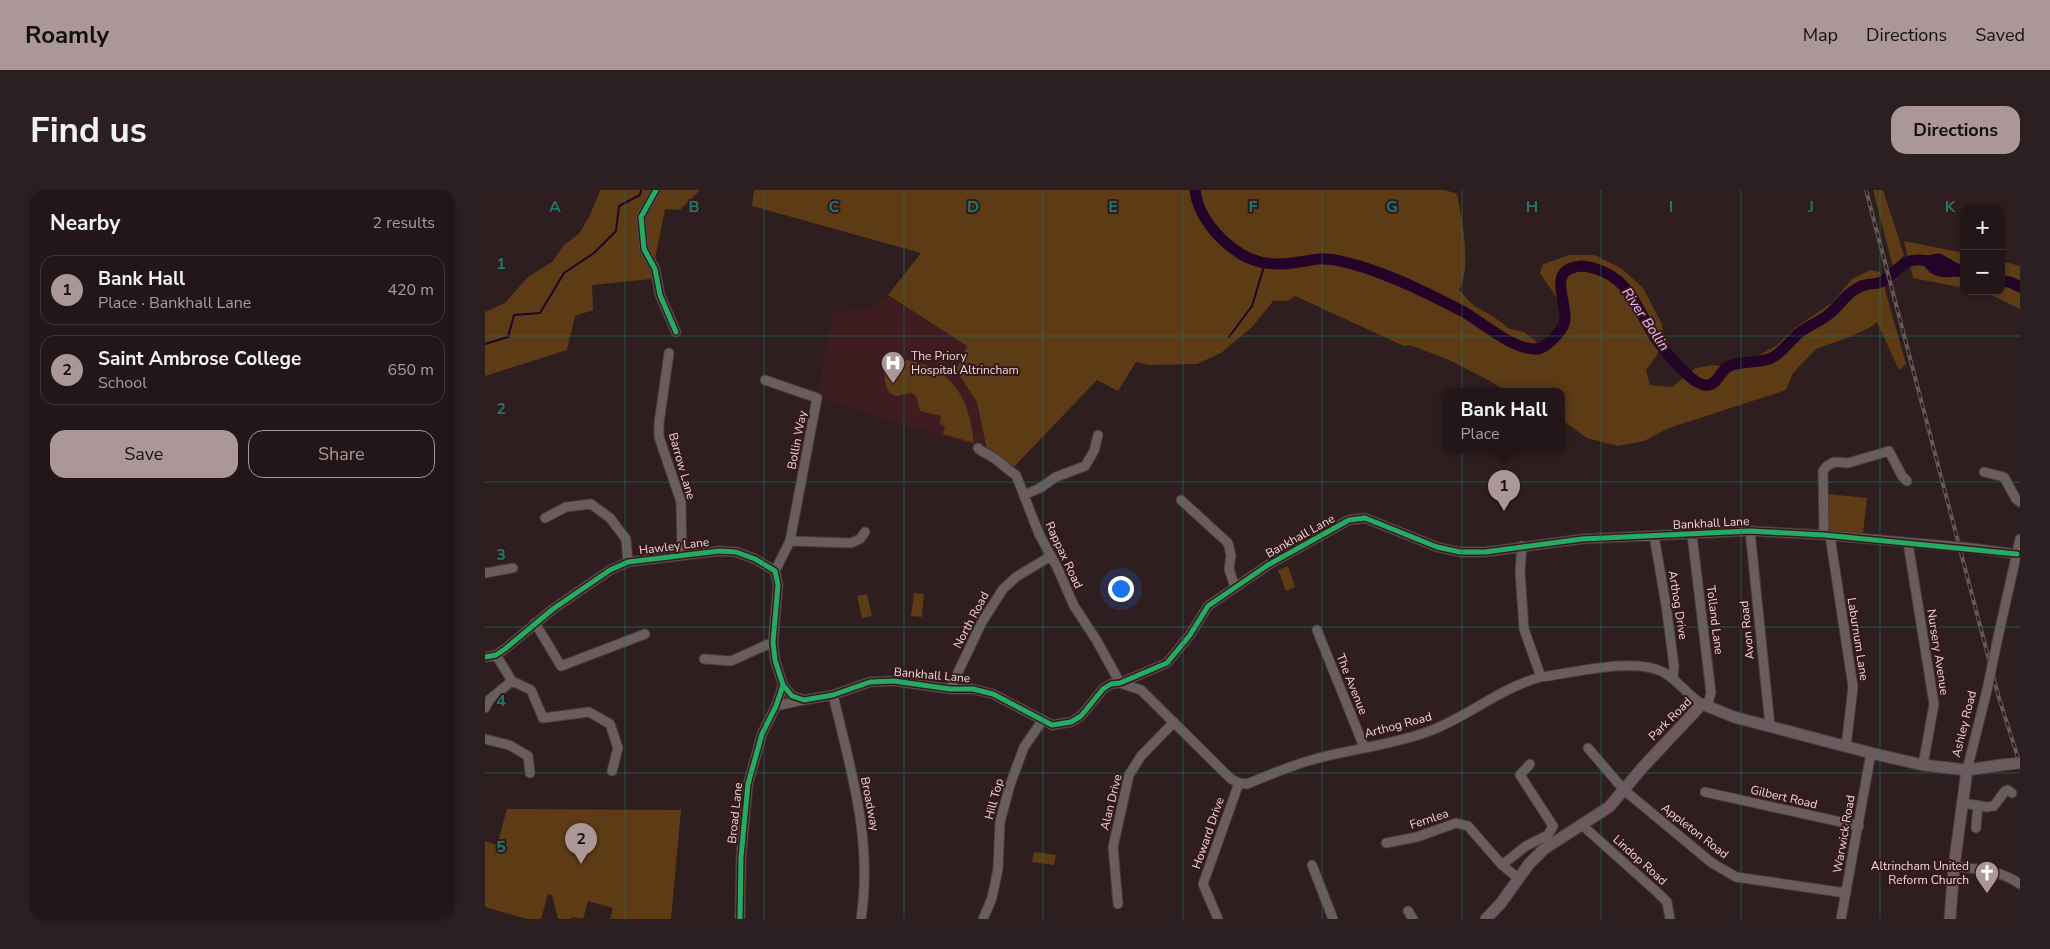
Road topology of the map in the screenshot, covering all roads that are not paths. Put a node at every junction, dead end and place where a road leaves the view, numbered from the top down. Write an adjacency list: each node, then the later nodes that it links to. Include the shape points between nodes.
1 (656, 190): 2 (street, via 641,217 644,249 655,269 660,295)
2 (676, 332)
3 (669, 353): 23 (street, Barrow Lane, via 659,436 681,502)
4 (765, 380): 19 (street, Bollin Way, via 817,398)
5 (1098, 435): 9 (street, via 1085,466 1056,477)
6 (978, 448): 9 (street, Rappax Road, via 1016,476)
7 (1988, 475): 11 (street, via 2004,478)
8 (1907, 481): 16 (street, Laburnum Lane, via 1889,451 1827,466 1823,471)
9 (1025, 495): 24 (street, Rappax Road)
10 (1181, 500): 30 (street, via 1228,543 1231,555 1229,569)
11 (2020, 502)
12 (545, 518): 25 (street, via 566,507 591,504 610,518 626,539)
13 (1750, 531): 15 (street, Bankhall Lane); 16 (street, Bankhall Lane); 51 (street, Avon Road)
14 (865, 532): 19 (street, via 857,541 845,544)
15 (1692, 535): 17 (street, Bankhall Lane); 47 (street, Tolland Lane, via 1711,693)
16 (1827, 535): 20 (street, Bankhall Lane); 53 (street, Laburnum Lane, via 1853,687)
17 (1654, 536): 21 (street, Bankhall Lane); 39 (street, Arthog Drive, via 1666,604)
18 (2020, 539): 22 (street, Ashley Road)
19 (790, 541): 27 (street, Bollin Way)
20 (1908, 543): 22 (street, Bankhall Lane, bridge); 59 (street, Nursery Avenue, via 1934,704)
21 (1522, 546): 30 (street, Bankhall Lane, via 1460,552 1437,547 1365,518 1349,520); 38 (street, via 1520,571 1524,629)
22 (2017, 554): 29 (street, Ashley Road)
23 (682, 555): 25 (street, Hawley Lane); 27 (street, Hawley Lane, via 736,552 755,558)
24 (1051, 556): 41 (street, Rappax Road, via 1074,606); 43 (street, North Road, via 1003,588 982,622)
25 (628, 562): 31 (street, Hawley Lane, via 610,570)
26 (513, 568): 28 (street)
27 (775, 572): 34 (street, via 778,585)
28 (485, 573)
29 (2016, 578): 60 (street, Ashley Road, bridge, via 1998,637)
30 (1235, 587): 41 (street, Bankhall Lane, via 1208,606 1167,663)
31 (535, 622): 33 (street, via 561,666); 35 (street, Hawley Lane)
32 (1317, 630): 54 (street, The Avenue)
33 (645, 634)
34 (773, 642): 37 (street, via 731,661); 42 (street)
35 (496, 655): 36 (street, Hawley Lane); 40 (street)
36 (485, 657)
37 (704, 659)
38 (1541, 677): 39 (street, Arthog Road, via 1637,665 1653,668); 54 (street, Arthog Road, via 1502,692 1437,728)
39 (1673, 678): 47 (street, Arthog Road)
40 (512, 681): 48 (street, via 490,699); 61 (street, via 531,690 543,718 589,712 609,724 618,748)
41 (1120, 683): 49 (street, Bankhall Lane, via 1103,689 1081,716 1071,722 1052,724); 50 (street, via 1141,690)
42 (783, 685): 45 (street, via 792,696); 46 (street, Broad Lane)
43 (950, 689): 44 (street, Bankhall Lane, via 894,681 870,682); 49 (street, Bankhall Lane, via 973,689 993,694)
44 (833, 695): 45 (street, Bankhall Lane); 81 (street, Broadway, via 864,840 865,897)
45 (805, 700): 46 (street, Bankhall Lane)
46 (776, 706): 80 (street, Broad Lane, via 762,734 748,784 741,857)
47 (1704, 706): 51 (main road, Park Road); 64 (main road, Park Road)
48 (485, 708)
49 (1043, 720): 82 (street, Hill Top, via 1024,747 1010,785 1000,822 993,898)
50 (1174, 722): 63 (street, via 1231,779); 79 (street, Alan Drive, via 1141,756 1129,774 1113,847)
51 (1770, 726): 53 (main road, Park Road)
52 (485, 739): 62 (street, via 509,745 528,756)
53 (1846, 746): 56 (main road, Park Road)
54 (1364, 747): 63 (street, Arthog Road, via 1314,759 1247,784)
55 (1588, 748): 64 (street, Appleton Road)
56 (1871, 753): 59 (main road, Park Road); 70 (street, Warwick Road)
57 (2020, 763): 60 (main road, Park Road, bridge)
58 (1530, 764): 74 (street, via 1520,775 1553,826 1548,835 1526,846)
59 (1923, 765): 60 (main road, Park Road)
60 (1967, 770): 67 (main road, Ashley Road)
61 (612, 771)
62 (529, 772)
63 (1239, 783): 83 (street, Howard Drive, via 1203,884)
64 (1624, 790): 69 (main road, Park Road, via 1609,807); 78 (street, Appleton Road, via 1712,863 1737,876)
65 (1705, 792): 70 (street, Gilbert Road)
66 (2012, 793): 68 (street, via 2005,791 1993,806)
67 (1963, 803): 68 (street); 75 (main road, Ashley Road)
68 (1978, 805): 71 (street)
69 (1583, 826): 76 (main road, Park Road, via 1544,849); 86 (street, Lindop Road, via 1667,902)
70 (1859, 826): 78 (street, Warwick Road)
71 (1976, 828)
72 (1386, 844): 74 (street, Fernlea, via 1457,823 1468,826)
73 (1312, 865): 84 (street)
74 (1502, 865): 76 (street, Fernlea)
75 (1954, 866): 77 (street, via 1986,870 2010,877); 88 (main road, Ashley Road)
76 (1518, 878): 85 (main road, Park Road)
77 (2020, 884)
78 (1846, 893): 87 (street, Warwick Road)
79 (1117, 904)
80 (740, 919)
81 (861, 919)
82 (983, 919)
83 (1219, 919)
84 (1333, 919)
85 (1486, 919)
86 (1670, 919)
87 (1841, 919)
88 (1950, 919)

